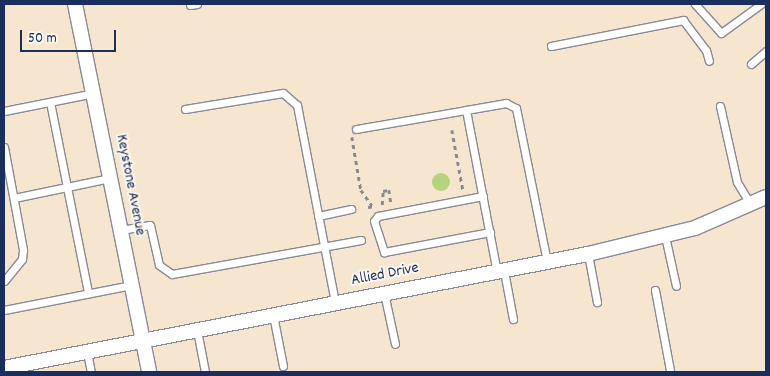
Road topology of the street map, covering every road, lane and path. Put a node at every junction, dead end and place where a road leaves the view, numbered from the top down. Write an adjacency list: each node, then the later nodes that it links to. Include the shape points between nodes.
1 (75, 4): 8 (street, Keystone Avenue)
2 (695, 4): 3 (lane, via 721,33)
3 (760, 4)
4 (552, 46): 6 (lane, via 683,20 706,50)
5 (766, 50): 7 (lane)
6 (709, 61)
7 (751, 64)
8 (94, 93): 9 (lane); 17 (street, Keystone Avenue)
9 (50, 102): 13 (lane); 18 (lane)
10 (720, 106): 26 (lane, via 737,182)
11 (185, 109): 28 (lane, via 283,93 297,105)
12 (466, 110): 14 (lane); 20 (lane); 35 (lane, via 506,103 516,108)
13 (4, 111)
14 (356, 129): 25 (path, via 351,130 361,190 370,207)
15 (452, 130): 19 (path, via 463,190)
16 (4, 147): 22 (lane)
17 (110, 178): 18 (lane); 29 (street, Keystone Avenue)
18 (67, 187): 22 (lane); 41 (lane)
19 (454, 192)
20 (483, 196): 30 (lane); 30 (lane, via 378,216 374,221 384,252)
21 (766, 197): 26 (street, Allied Drive)
22 (14, 198): 37 (lane, via 22,259)
23 (400, 201): 24 (path)
24 (392, 203): 25 (path); 25 (path, via 389,190 383,191)
25 (382, 204)
26 (752, 205): 31 (street, Allied Drive)
27 (351, 209): 28 (lane)
28 (318, 216): 33 (lane)
29 (121, 230): 33 (lane, via 150,225 159,265 172,274); 38 (street, Keystone Avenue)
30 (490, 232): 36 (lane)
31 (665, 236): 34 (street, Allied Drive); 39 (lane)
32 (361, 240): 33 (lane)
33 (324, 247): 44 (lane)
34 (588, 254): 35 (street, Allied Drive); 43 (lane)
35 (547, 262): 36 (street, Allied Drive)
36 (501, 271): 42 (street, Allied Drive); 47 (lane)
37 (4, 282)
38 (132, 285): 41 (lane); 49 (street, Keystone Avenue)
39 (676, 286)
40 (655, 290): 54 (lane)
41 (88, 293): 45 (lane)
42 (384, 293): 44 (street, Allied Drive); 50 (lane)
43 (597, 302)
44 (335, 303): 46 (street, Allied Drive)
45 (4, 310)
46 (273, 315): 48 (street, Allied Drive); 52 (lane)
47 (513, 319)
48 (197, 330): 49 (street, Allied Drive); 57 (lane)
49 (143, 341): 51 (street, Allied Drive); 56 (street, Keystone Avenue)
50 (395, 344)
51 (88, 352): 53 (street, Allied Drive); 55 (lane)
52 (283, 366)
53 (4, 368)
54 (670, 370)
55 (91, 372)
56 (149, 372)
57 (205, 372)

